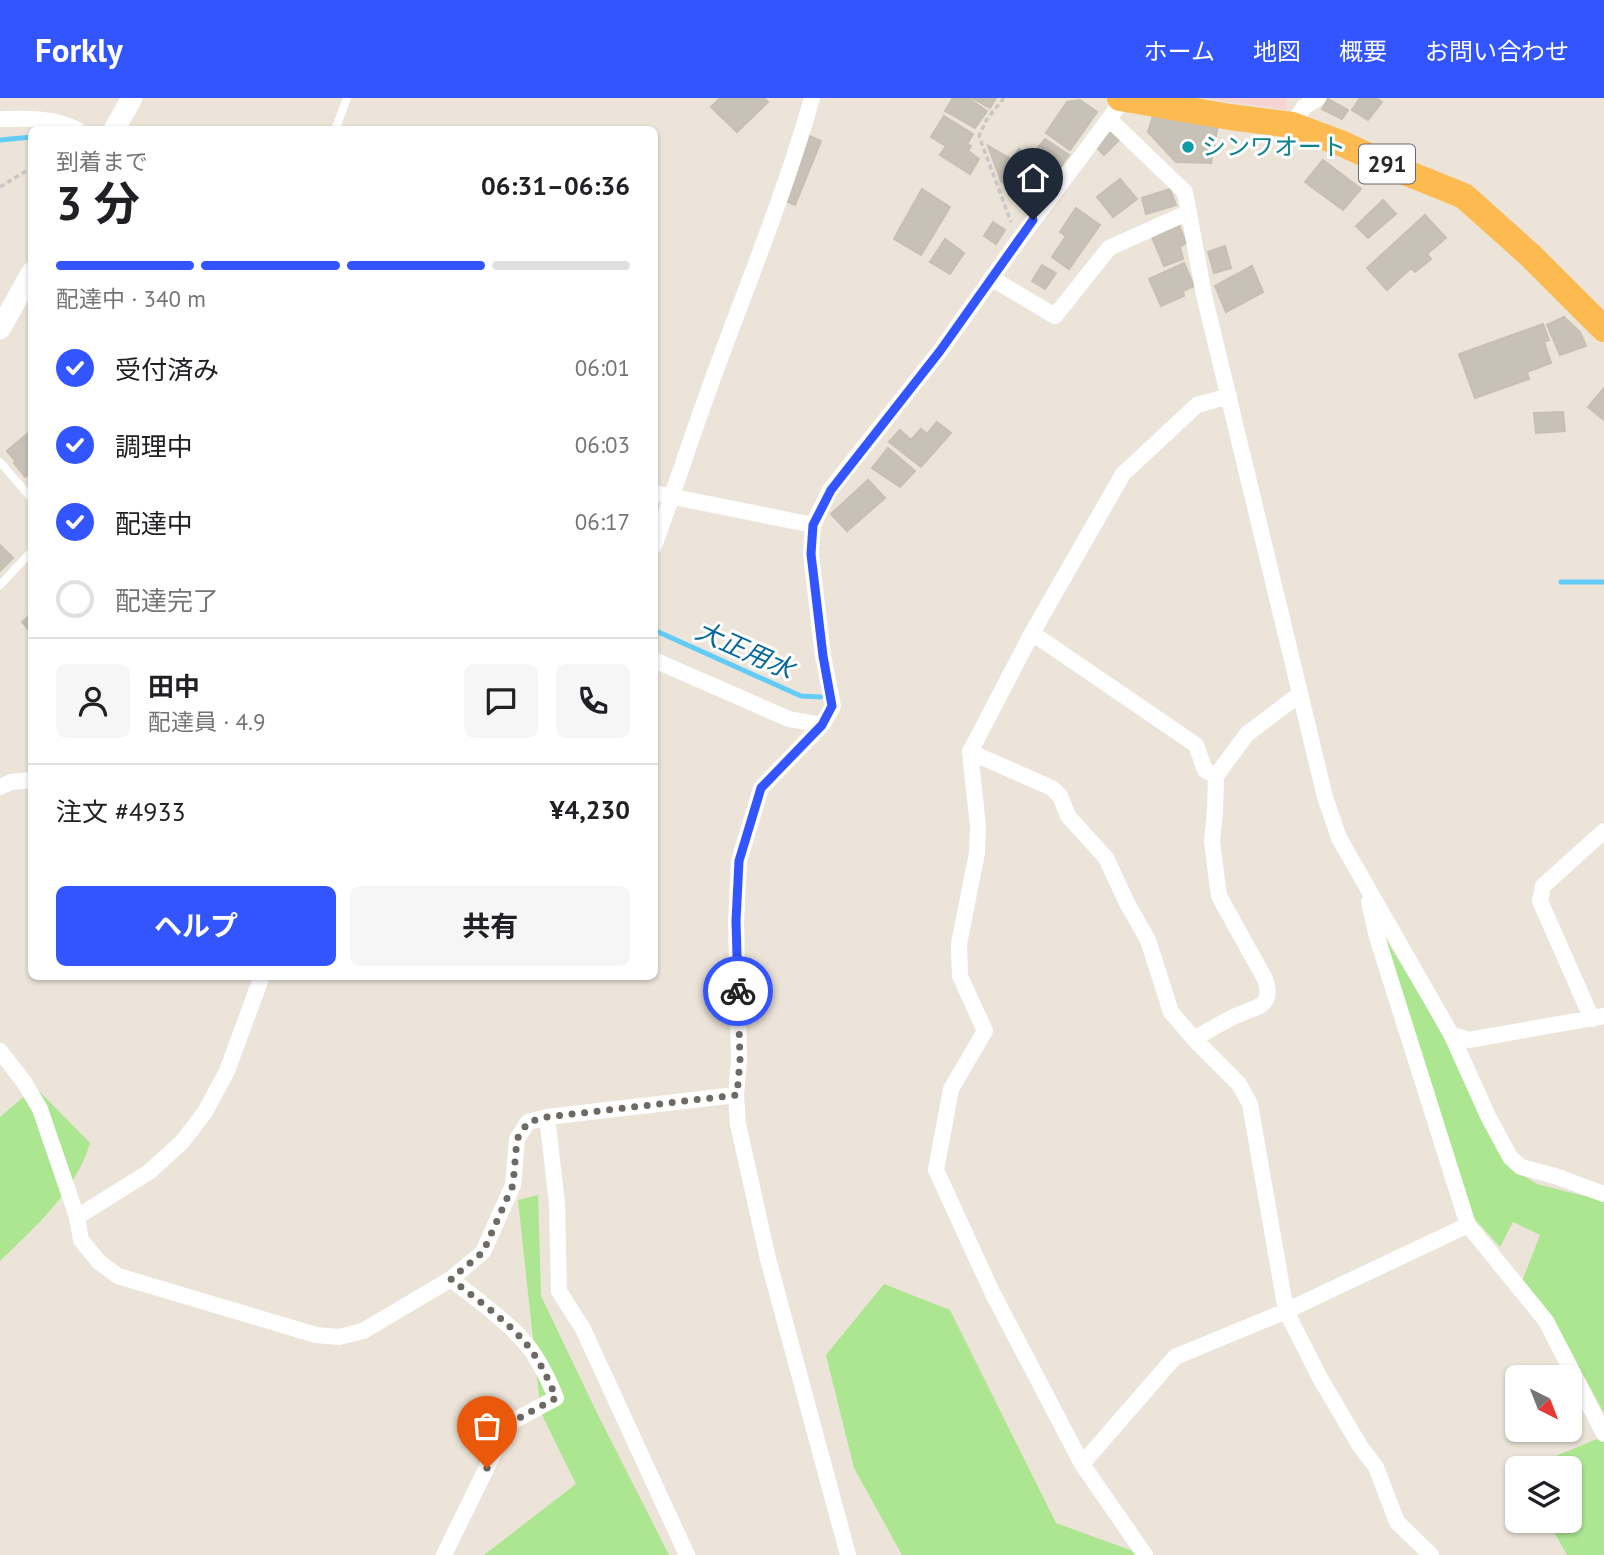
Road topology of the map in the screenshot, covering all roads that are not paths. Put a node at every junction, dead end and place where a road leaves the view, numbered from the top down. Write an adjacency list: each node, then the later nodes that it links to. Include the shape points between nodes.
1 (132, 98): 10 (street)
2 (347, 98): 11 (lane)
3 (812, 98): 21 (street)
4 (1293, 98): 8 (street)
5 (1318, 98): 8 (street, via 1304,107)
6 (1117, 105): 8 (highway, 291); 12 (street, via 1185,192); 13 (street)
7 (3, 119): 9 (street, via 30,118)
8 (1292, 125): 16 (highway, 291, via 1464,196)
9 (70, 126)
10 (116, 126)
11 (336, 126)
12 (1189, 212): 13 (street, via 1109,248 1055,316); 17 (street)
13 (991, 278): 22 (street, via 831,490)
14 (28, 279): 15 (street)
15 (0, 329)
16 (1604, 329)
17 (1229, 396): 26 (street, via 1197,405 1123,474); 28 (street)
18 (0, 462): 19 (lane)
19 (28, 494)
20 (658, 494): 21 (street)
21 (672, 496): 22 (street); 23 (street)
22 (813, 525): 29 (street, via 811,554 832,706)
23 (658, 535)
24 (28, 555): 25 (lane)
25 (0, 586)
26 (1032, 633): 30 (street); 31 (street, via 1196,746 1205,770)
27 (658, 662): 29 (street, via 789,719)
28 (1300, 694): 31 (street, via 1247,734); 35 (street, via 1339,838)
29 (822, 725): 41 (street, via 761,788 739,861)
30 (970, 752): 39 (street, via 1052,788 1060,796 1068,816 1106,858 1154,955 1171,1012); 49 (street, via 978,826 959,944 960,976 985,1031 951,1089 936,1170 992,1292)
31 (1216, 776): 39 (street, via 1212,842 1219,896 1265,979 1268,996 1259,1006)
32 (28, 780): 33 (street)
33 (0, 787)
34 (1604, 831): 37 (street, via 1543,886 1540,901)
35 (1364, 881): 38 (street); 45 (street, via 1377,937)
36 (261, 980): 44 (street, via 227,1071 182,1142 149,1172)
37 (1598, 1017): 38 (street, via 1469,1040)
38 (1451, 1034): 43 (street, via 1510,1157 1521,1167)
39 (1194, 1039): 47 (street, via 1239,1084 1250,1104)
40 (0, 1051): 44 (street, via 40,1109)
41 (737, 1095): 42 (street); 52 (street, via 738,1124 768,1259)
42 (547, 1117): 46 (street, via 528,1122 517,1139 513,1185 483,1252); 51 (street, via 557,1203 559,1291 583,1329)
43 (1604, 1194)
44 (77, 1217): 46 (street, via 81,1240 118,1276 316,1335 363,1331)
45 (1468, 1226): 47 (street); 48 (street, via 1546,1321)
46 (451, 1279): 50 (street, via 524,1341 545,1371 556,1398 508,1424)
47 (1286, 1311): 49 (street, via 1175,1357); 54 (street, via 1320,1378 1376,1466 1397,1522)
48 (1604, 1434)
49 (1082, 1464): 53 (street)
50 (444, 1555)
51 (687, 1555)
52 (848, 1555)
53 (1145, 1555)
54 (1431, 1555)

